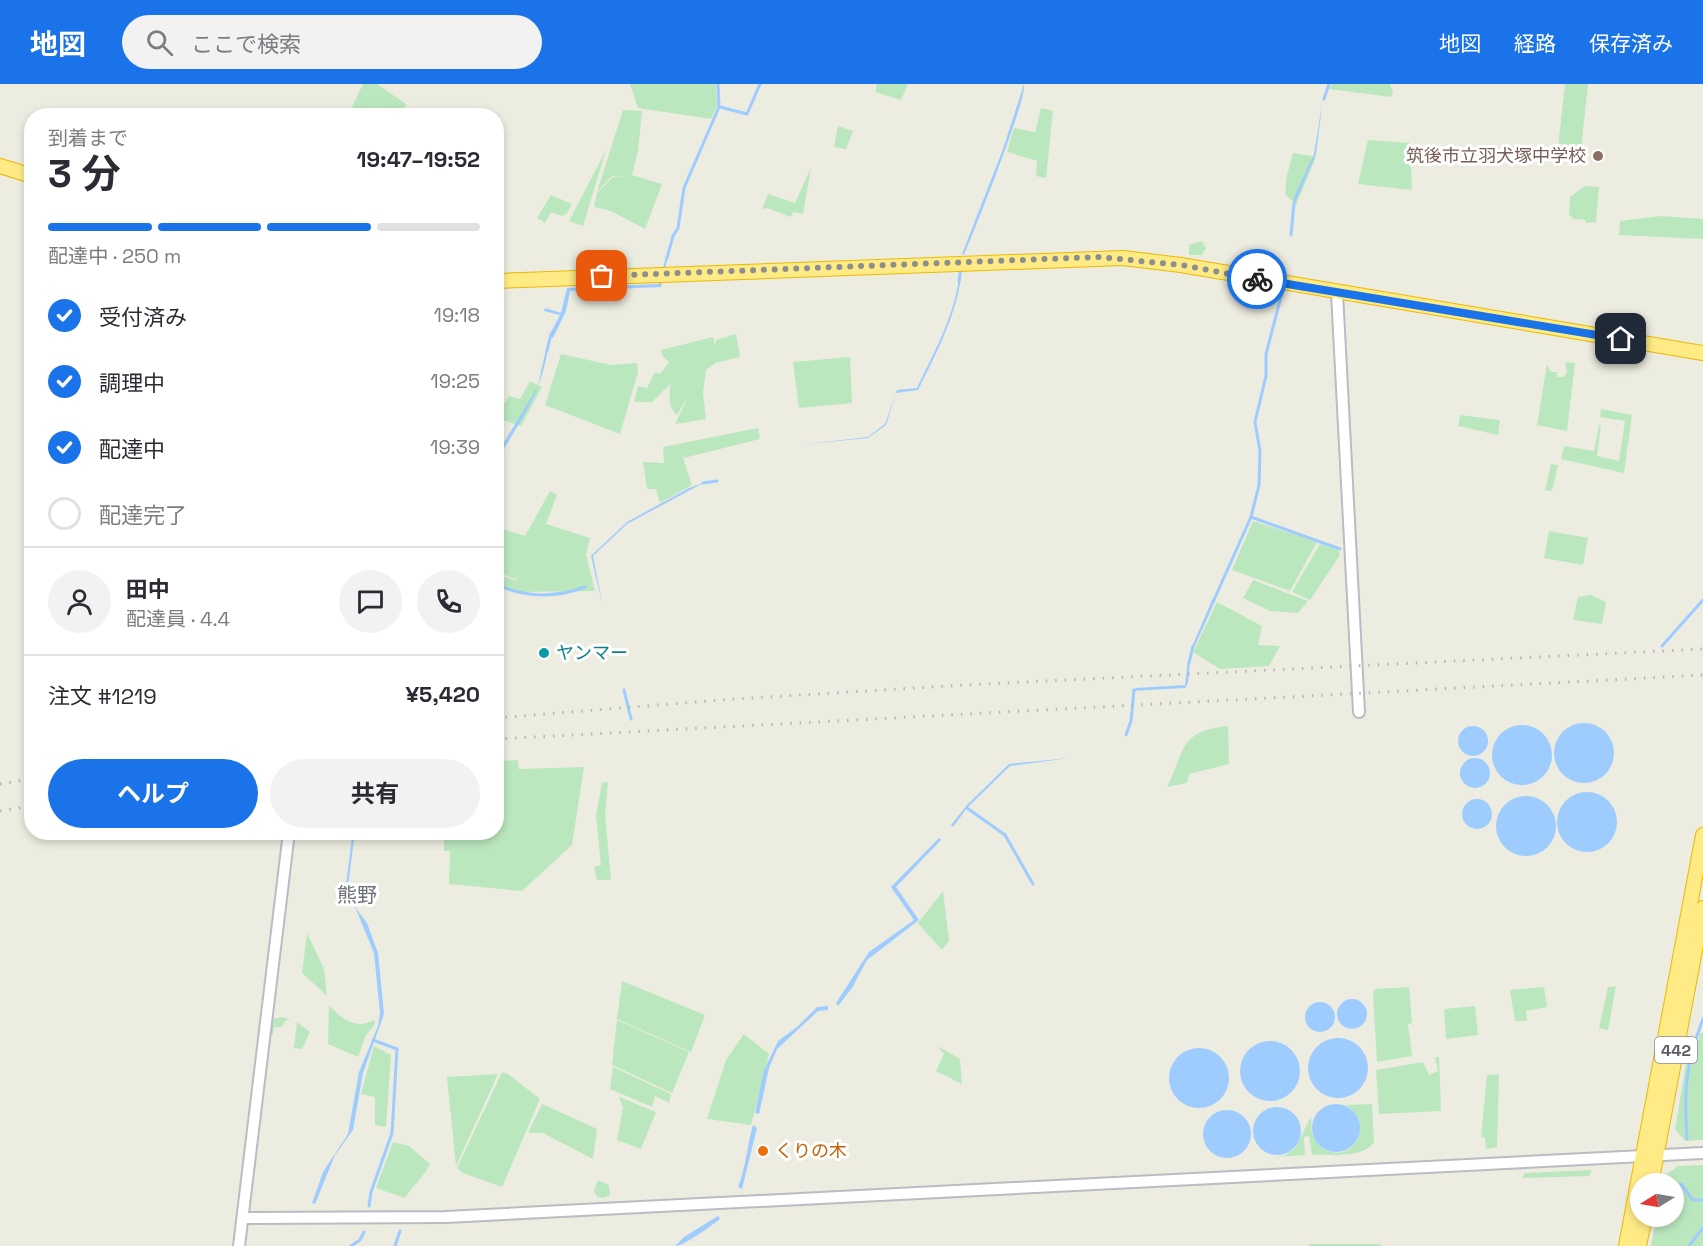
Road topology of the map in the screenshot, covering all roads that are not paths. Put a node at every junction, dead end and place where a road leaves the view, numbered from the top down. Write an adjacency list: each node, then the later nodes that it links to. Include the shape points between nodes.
1 (0, 166): 2 (highway)
2 (24, 174)
3 (504, 281): 4 (highway, via 1099,257 1181,265)
4 (1337, 293): 5 (highway); 6 (street)
5 (1703, 353)
6 (1359, 712)
7 (1703, 835): 9 (highway, 442)
8 (288, 840): 14 (street)
9 (1697, 913): 11 (highway, 442); 12 (highway, 442)
10 (1703, 1153): 11 (street)
11 (1657, 1156): 12 (street); 13 (highway, 442)
12 (1640, 1157): 14 (street, via 446,1218); 17 (highway, 442)
13 (1653, 1173)
14 (243, 1218): 16 (street)
15 (1643, 1227): 18 (highway)
16 (239, 1246)
17 (1626, 1246)
18 (1639, 1246)

